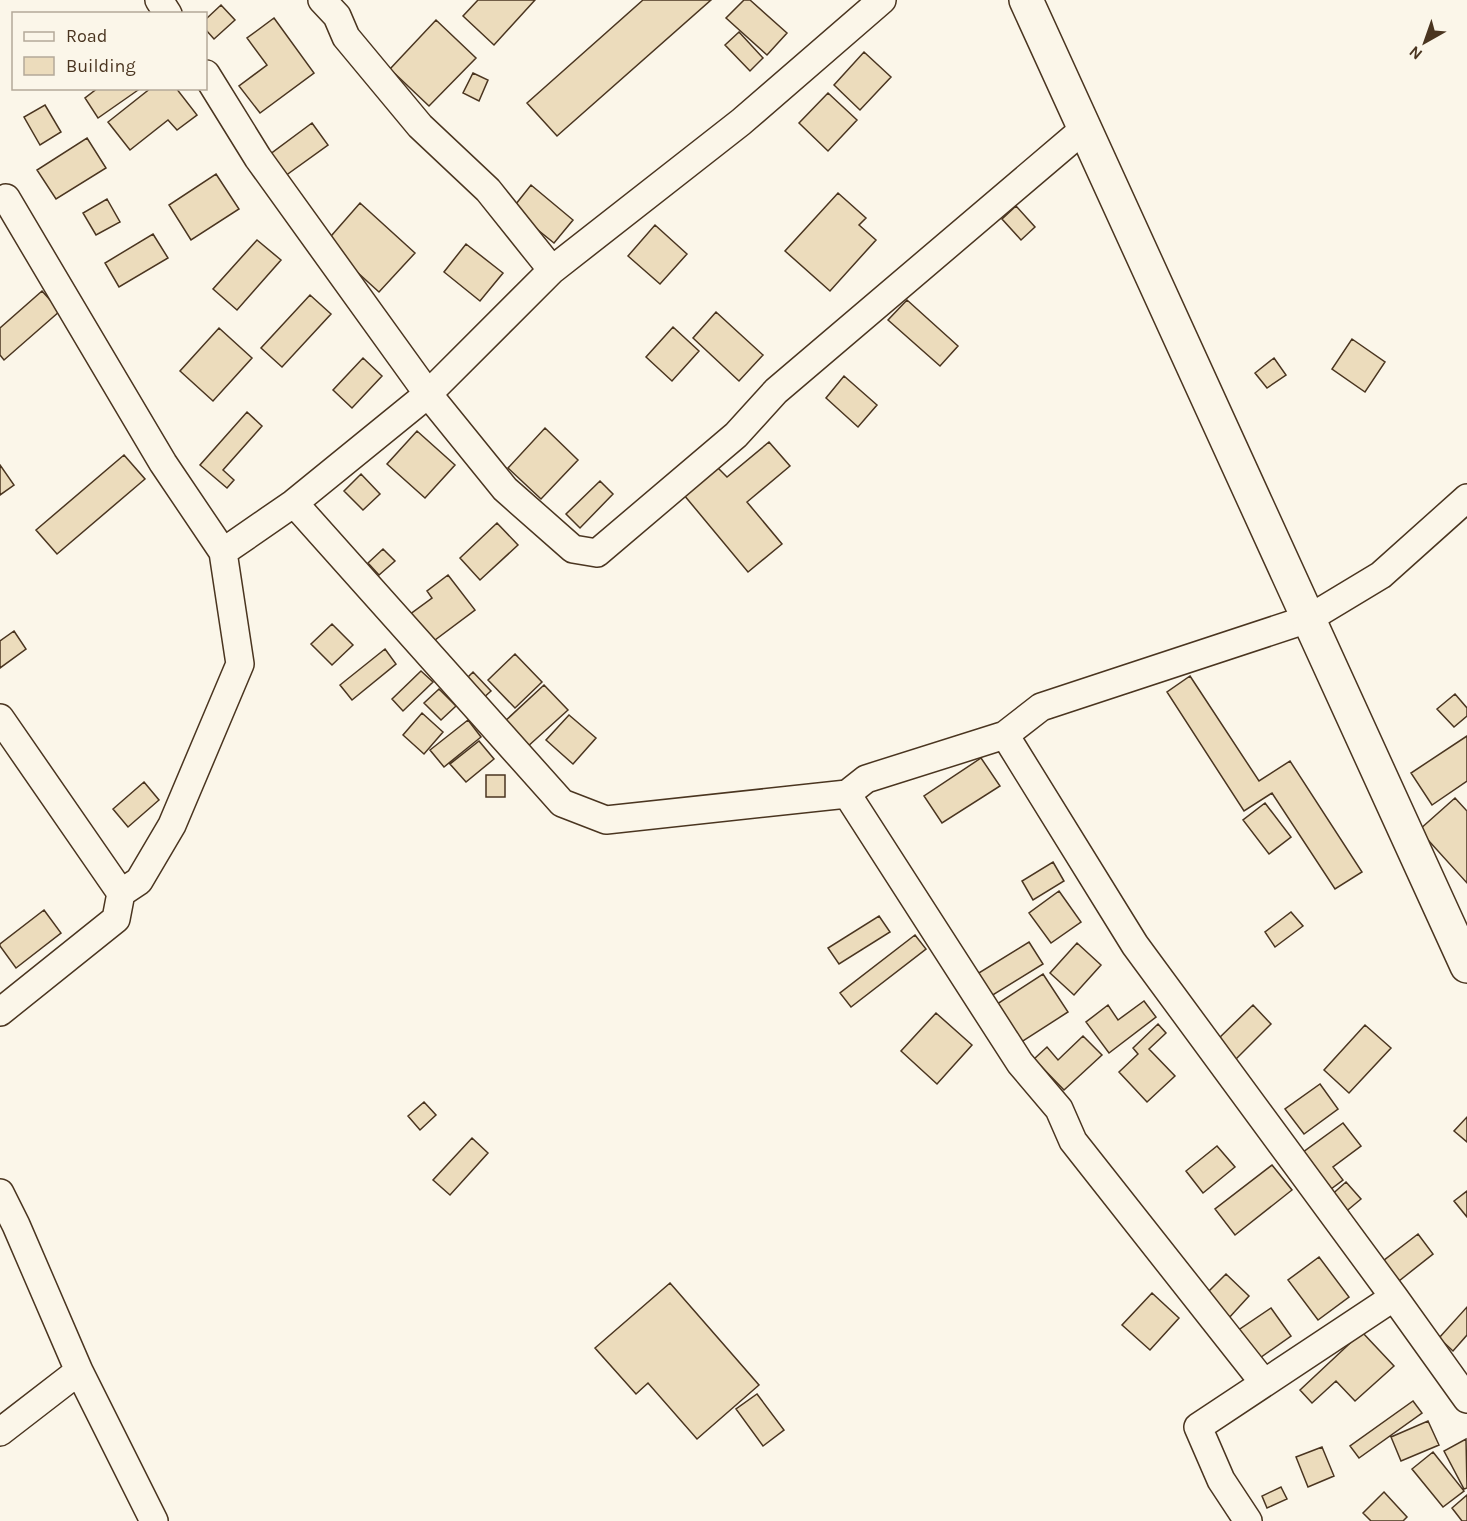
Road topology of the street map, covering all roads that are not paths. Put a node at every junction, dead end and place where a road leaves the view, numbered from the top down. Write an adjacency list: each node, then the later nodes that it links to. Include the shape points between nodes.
1 (882, 0): 7 (street, via 741,122)
2 (1026, 0): 5 (street)
3 (338, 5): 7 (street, via 346,37 420,126 488,190)
4 (207, 76): 8 (street, via 258,158)
5 (1084, 129): 8 (street, via 776,391 736,435 597,553 573,549 505,489); 12 (street)
6 (2, 194): 11 (street, via 163,463)
7 (552, 270): 8 (street)
8 (428, 394): 10 (street)
9 (1467, 498): 12 (street, via 1381,575)
10 (294, 503): 11 (street); 15 (street, via 562,803 606,820)
11 (223, 552): 16 (street, via 240,664 172,825 139,881)
12 (1308, 619): 14 (street, via 1041,707); 17 (street)
13 (0, 718): 16 (street)
14 (1005, 735): 15 (street, via 866,779); 21 (street, via 1135,945)
15 (847, 794): 23 (street, via 1020,1063 1059,1109 1073,1141)
16 (122, 893): 18 (street, via 116,919)
17 (1467, 966)
18 (0, 1012)
19 (0, 1193): 20 (street)
20 (8, 1230): 22 (street)
21 (1394, 1297): 23 (street); 24 (street)
22 (79, 1371): 25 (street); 26 (street)
23 (1264, 1383): 27 (street, via 1198,1427 1221,1480)
24 (1467, 1399)
25 (0, 1432)
26 (154, 1521)
27 (1248, 1521)

